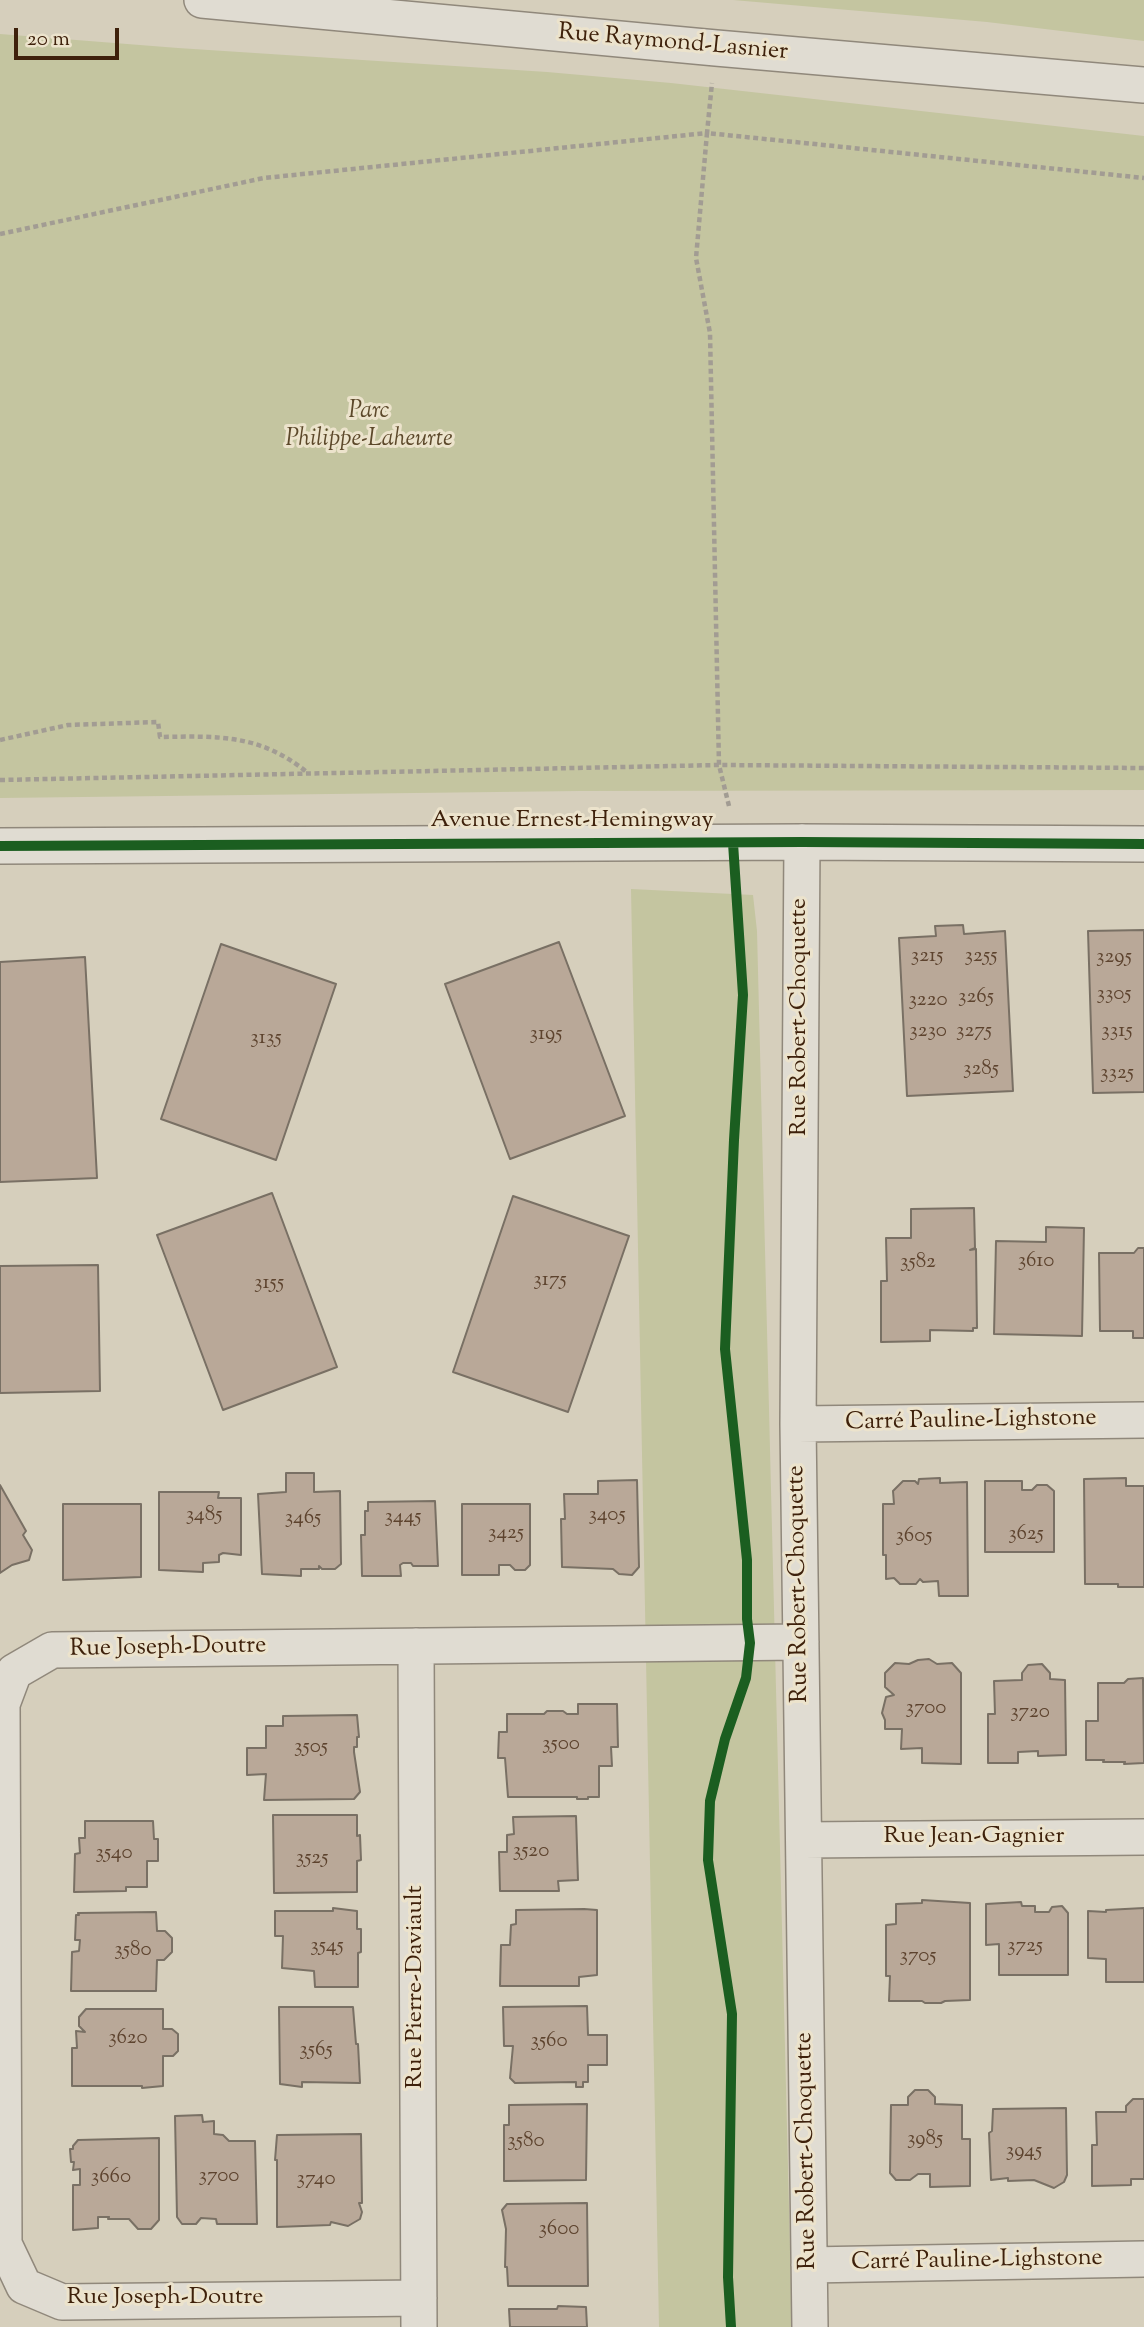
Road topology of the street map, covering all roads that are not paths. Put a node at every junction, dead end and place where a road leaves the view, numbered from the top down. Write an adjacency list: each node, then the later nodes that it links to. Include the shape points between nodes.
1 (202, 0): 2 (street, Rue Raymond-Lasnier)
2 (1144, 85)
3 (802, 842): 4 (street, Avenue Ernest-Hemingway); 5 (street, Avenue Ernest-Hemingway); 7 (street, Rue Robert-Choquette)
4 (1144, 844)
5 (0, 846)
6 (1144, 1420): 7 (street, Carré Pauline-Lighstone)
7 (798, 1424): 8 (street, Rue Robert-Choquette)
8 (801, 1642): 9 (street, Rue Joseph-Doutre); 11 (street, Rue Robert-Choquette)
9 (415, 1646): 14 (street, Rue Pierre-Daviault); 14 (street, Rue Joseph-Doutre, via 52,1650 14,1672 2,1704 4,2244 24,2286 62,2302)
10 (1144, 1837): 11 (street, Rue Jean-Gagnier)
11 (804, 1840): 13 (street, Rue Robert-Choquette)
12 (1144, 2259): 13 (street, Carré Pauline-Lighstone)
13 (810, 2265): 15 (street, Rue Robert-Choquette)
14 (419, 2312)
15 (810, 2327)

